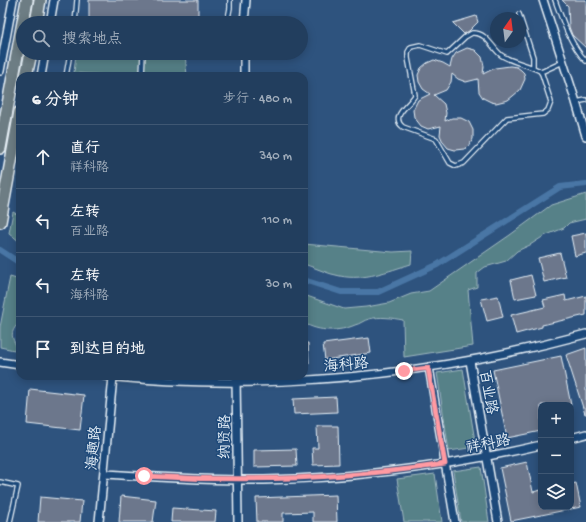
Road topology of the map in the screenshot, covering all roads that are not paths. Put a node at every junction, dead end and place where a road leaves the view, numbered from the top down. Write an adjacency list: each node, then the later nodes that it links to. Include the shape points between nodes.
1 (13, 0): 26 (street)
2 (27, 0): 10 (main road)
3 (40, 0): 11 (main road)
4 (54, 0): 12 (street)
5 (76, 0): 13 (lane)
6 (230, 0): 14 (lane)
7 (246, 0): 15 (street)
8 (543, 0): 24 (street)
9 (555, 0): 23 (lane, via 576,51)
10 (24, 16)
11 (37, 16)
12 (51, 16)
13 (75, 16)
14 (228, 16)
15 (245, 16)
16 (526, 35): 25 (lane, via 533,56)
17 (16, 60): 36 (main road)
18 (30, 60): 27 (main road)
19 (44, 60): 28 (street)
20 (69, 60): 29 (lane)
21 (143, 60): 30 (lane)
22 (244, 60): 31 (street)
23 (586, 61)
24 (563, 62): 32 (lane); 34 (street)
25 (532, 67): 32 (lane); 32 (lane, via 503,56 484,36 477,33 468,34 446,54 420,45 414,46 410,49 408,58 415,95 401,111 398,118 400,125 436,139 450,163 459,166 507,118 543,114 548,110 551,102)
26 (0, 71)
27 (28, 72)
28 (42, 72)
29 (67, 72)
30 (142, 72)
31 (244, 72)
32 (541, 72)
33 (586, 100): 34 (lane)
34 (576, 102): 35 (street)
35 (586, 136)
36 (0, 148)
37 (16, 150): 38 (main road)
38 (0, 222)
39 (586, 334): 40 (street, 海科路)
40 (470, 361): 43 (street, 海科路); 50 (street, 百业路)
41 (0, 362): 42 (street)
42 (16, 364)
43 (428, 368): 46 (street, 海科路); 51 (street)
44 (113, 380): 52 (street, 海趣路)
45 (236, 380): 53 (street, 纳贤路)
46 (308, 380)
47 (586, 434): 48 (street)
48 (574, 437)
49 (538, 446): 50 (street, 祥科路)
50 (487, 457): 51 (street, 祥科路); 59 (street, 百业路)
51 (445, 464): 53 (street, 祥科路, via 350,475); 58 (street)
52 (104, 474): 53 (street, 祥科路); 56 (street, 海趣路)
53 (237, 480): 57 (street, 纳贤路)
54 (0, 482): 55 (lane, via 18,486)
55 (10, 522)
56 (99, 522)
57 (238, 522)
58 (455, 522)
59 (498, 522)

